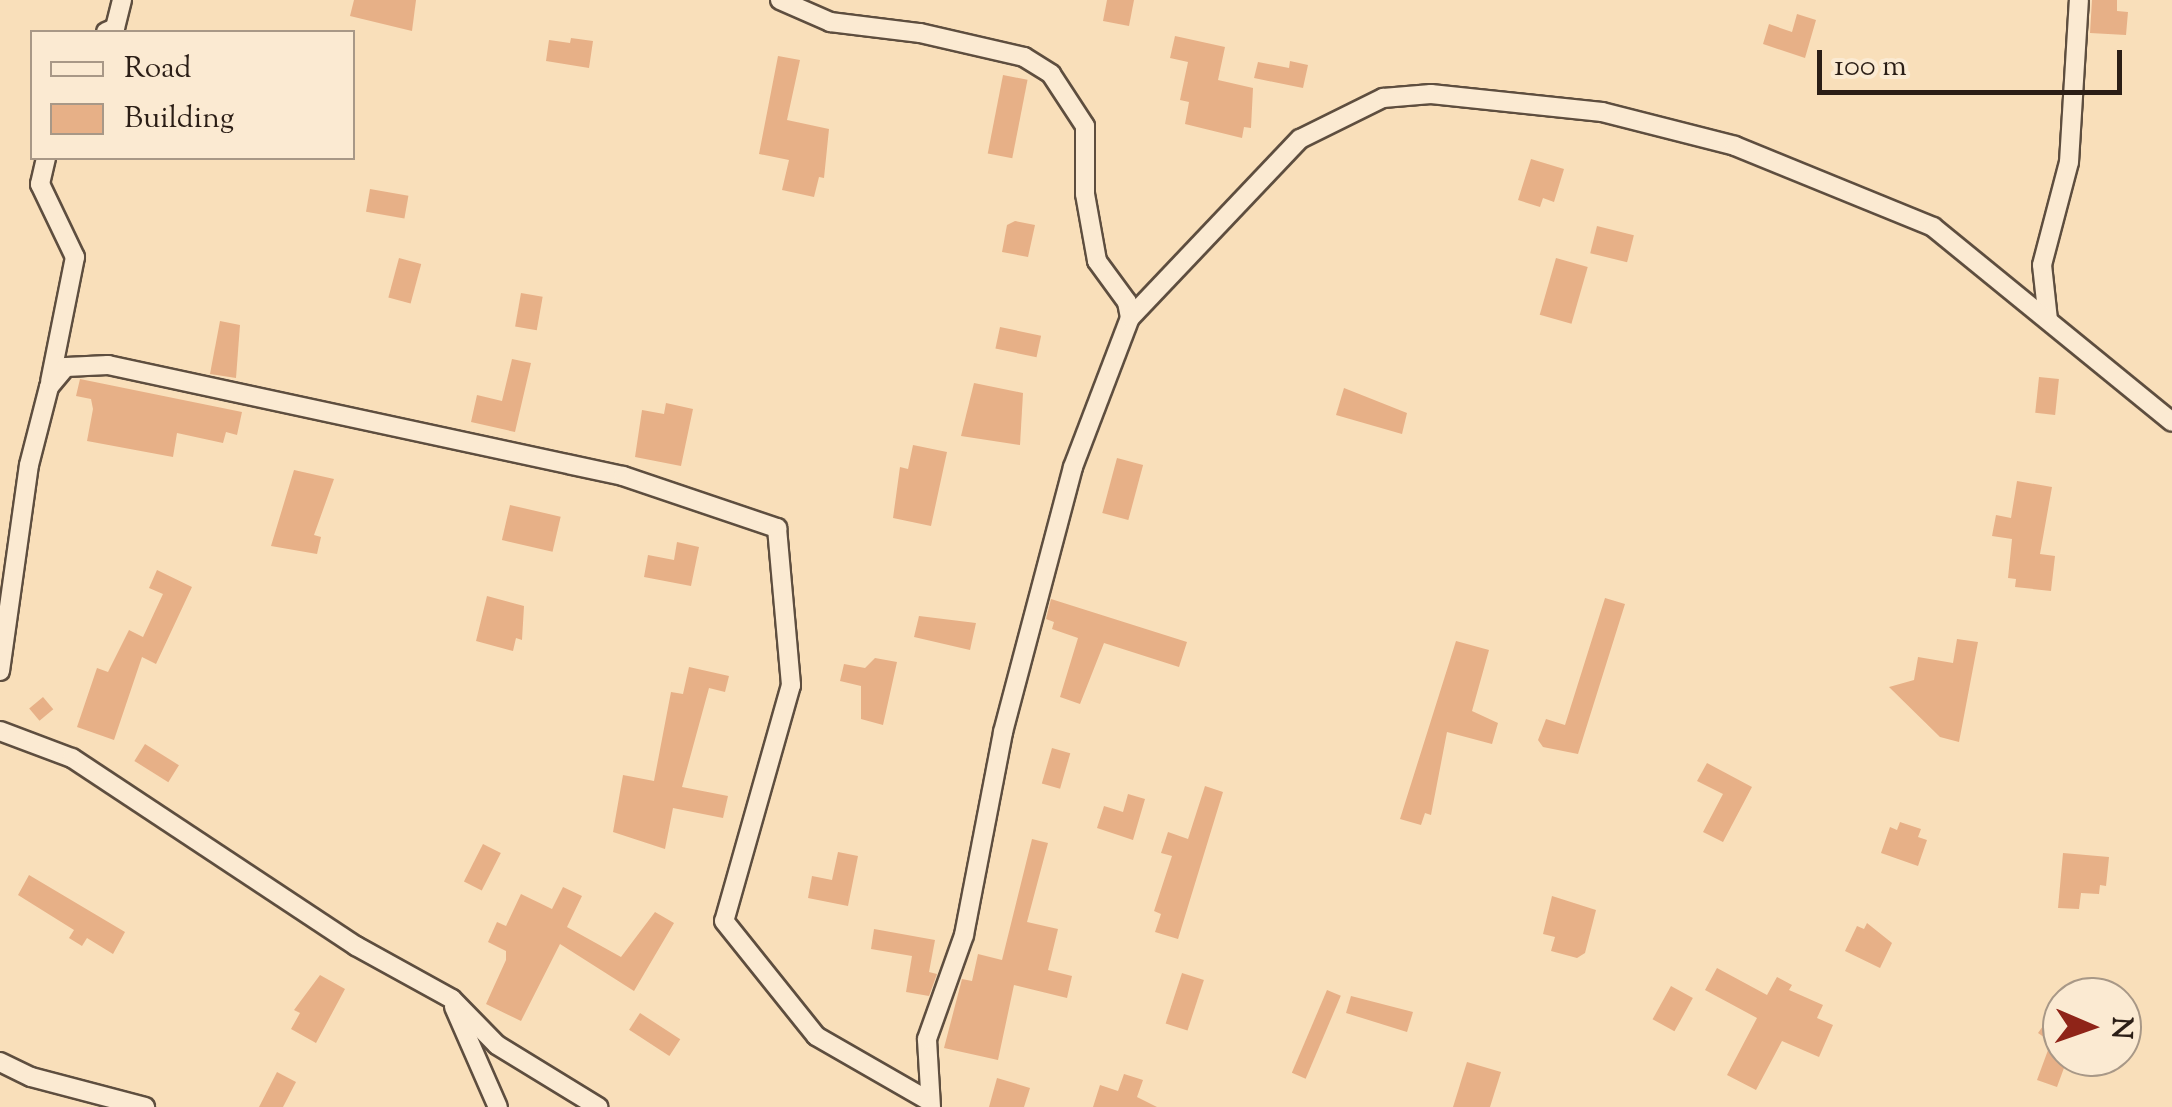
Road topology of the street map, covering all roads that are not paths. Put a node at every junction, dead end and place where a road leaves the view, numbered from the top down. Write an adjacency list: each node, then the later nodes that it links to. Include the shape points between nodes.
1 (122, 0): 4 (street)
2 (780, 0): 6 (street, via 830,22 920,33 1024,58 1051,74 1085,126 1085,194 1097,262 1128,302)
3 (2079, 0): 7 (street, via 2069,162 2042,265)
4 (111, 30)
5 (46, 160): 8 (street, via 40,184 75,257)
6 (1130, 318): 7 (street, via 1300,139 1383,98 1432,94 1602,112 1735,146 1933,226); 14 (street, via 1073,468 1003,732 964,935 927,1039)
7 (2048, 320): 9 (street)
8 (49, 388): 10 (street, via 29,466); 14 (street, via 66,366 108,365 623,476 776,528 791,685 724,922 816,1036)
9 (2172, 422)
10 (0, 672)
11 (0, 731): 12 (street, via 72,758 326,926)
12 (452, 1000): 16 (street); 17 (street, via 496,1044)
13 (0, 1062): 15 (street, via 30,1077)
14 (930, 1104)
15 (145, 1107)
16 (498, 1107)
17 (598, 1107)

